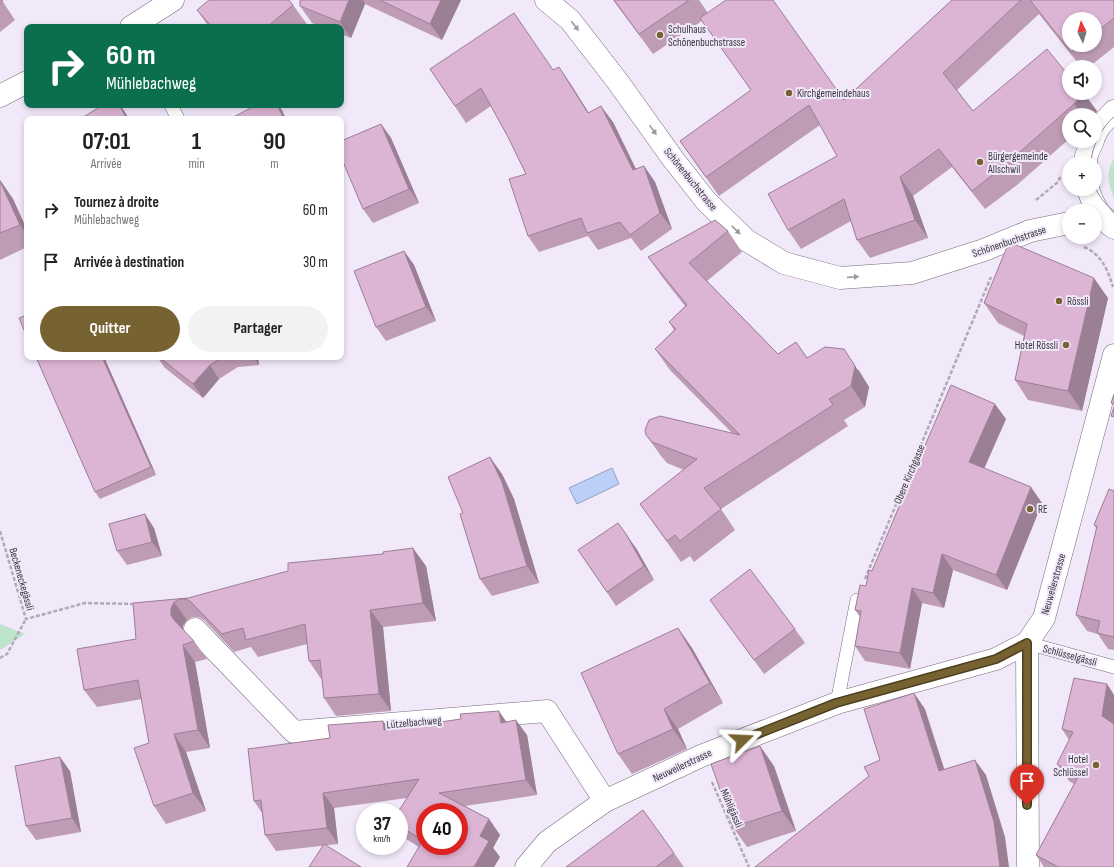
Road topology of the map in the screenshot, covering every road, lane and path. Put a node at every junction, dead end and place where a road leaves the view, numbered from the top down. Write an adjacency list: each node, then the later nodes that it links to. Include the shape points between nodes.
1 (173, 0): 3 (street)
2 (546, 0): 14 (street, Schönenbuchstrasse, one-way to 14, via 570,20 706,201 746,240 784,263 840,278 912,272)
3 (136, 24)
4 (24, 84): 5 (street)
5 (0, 96)
6 (1114, 111): 7 (street)
7 (1102, 123)
8 (1061, 175): 10 (path, via 1058,182)
9 (1091, 196): 11 (street)
10 (1036, 201)
11 (1103, 220)
12 (1062, 224): 14 (street, Schönenbuchstrasse, via 1030,231)
13 (1082, 245): 15 (path, via 1103,261)
14 (984, 250): 18 (path, Obere Kirchgasse, via 992,274)
15 (1113, 286)
16 (1114, 355): 22 (street, Neuweilerstrasse, via 1044,618)
17 (0, 531): 20 (path, Beckeneckegässli)
18 (857, 600): 25 (lane)
19 (142, 604): 20 (path, Beckeneckegässli, via 85,603)
20 (26, 619): 23 (path, via 7,654)
21 (195, 629): 27 (street, Lützelbachweg, via 294,732 547,711)
22 (1027, 643): 24 (lane, Schlüsselgässli); 25 (street, Neuweilerstrasse, via 996,659); 30 (street)
23 (0, 658)
24 (1114, 667)
25 (836, 703): 26 (street, Neuweilerstrasse)
26 (701, 756): 27 (street, Neuweilerstrasse); 29 (path, Mühligässli)
27 (605, 801): 28 (street, Neuweilerstrasse, via 547,842)
28 (526, 867)
29 (749, 867)
30 (1028, 867)

